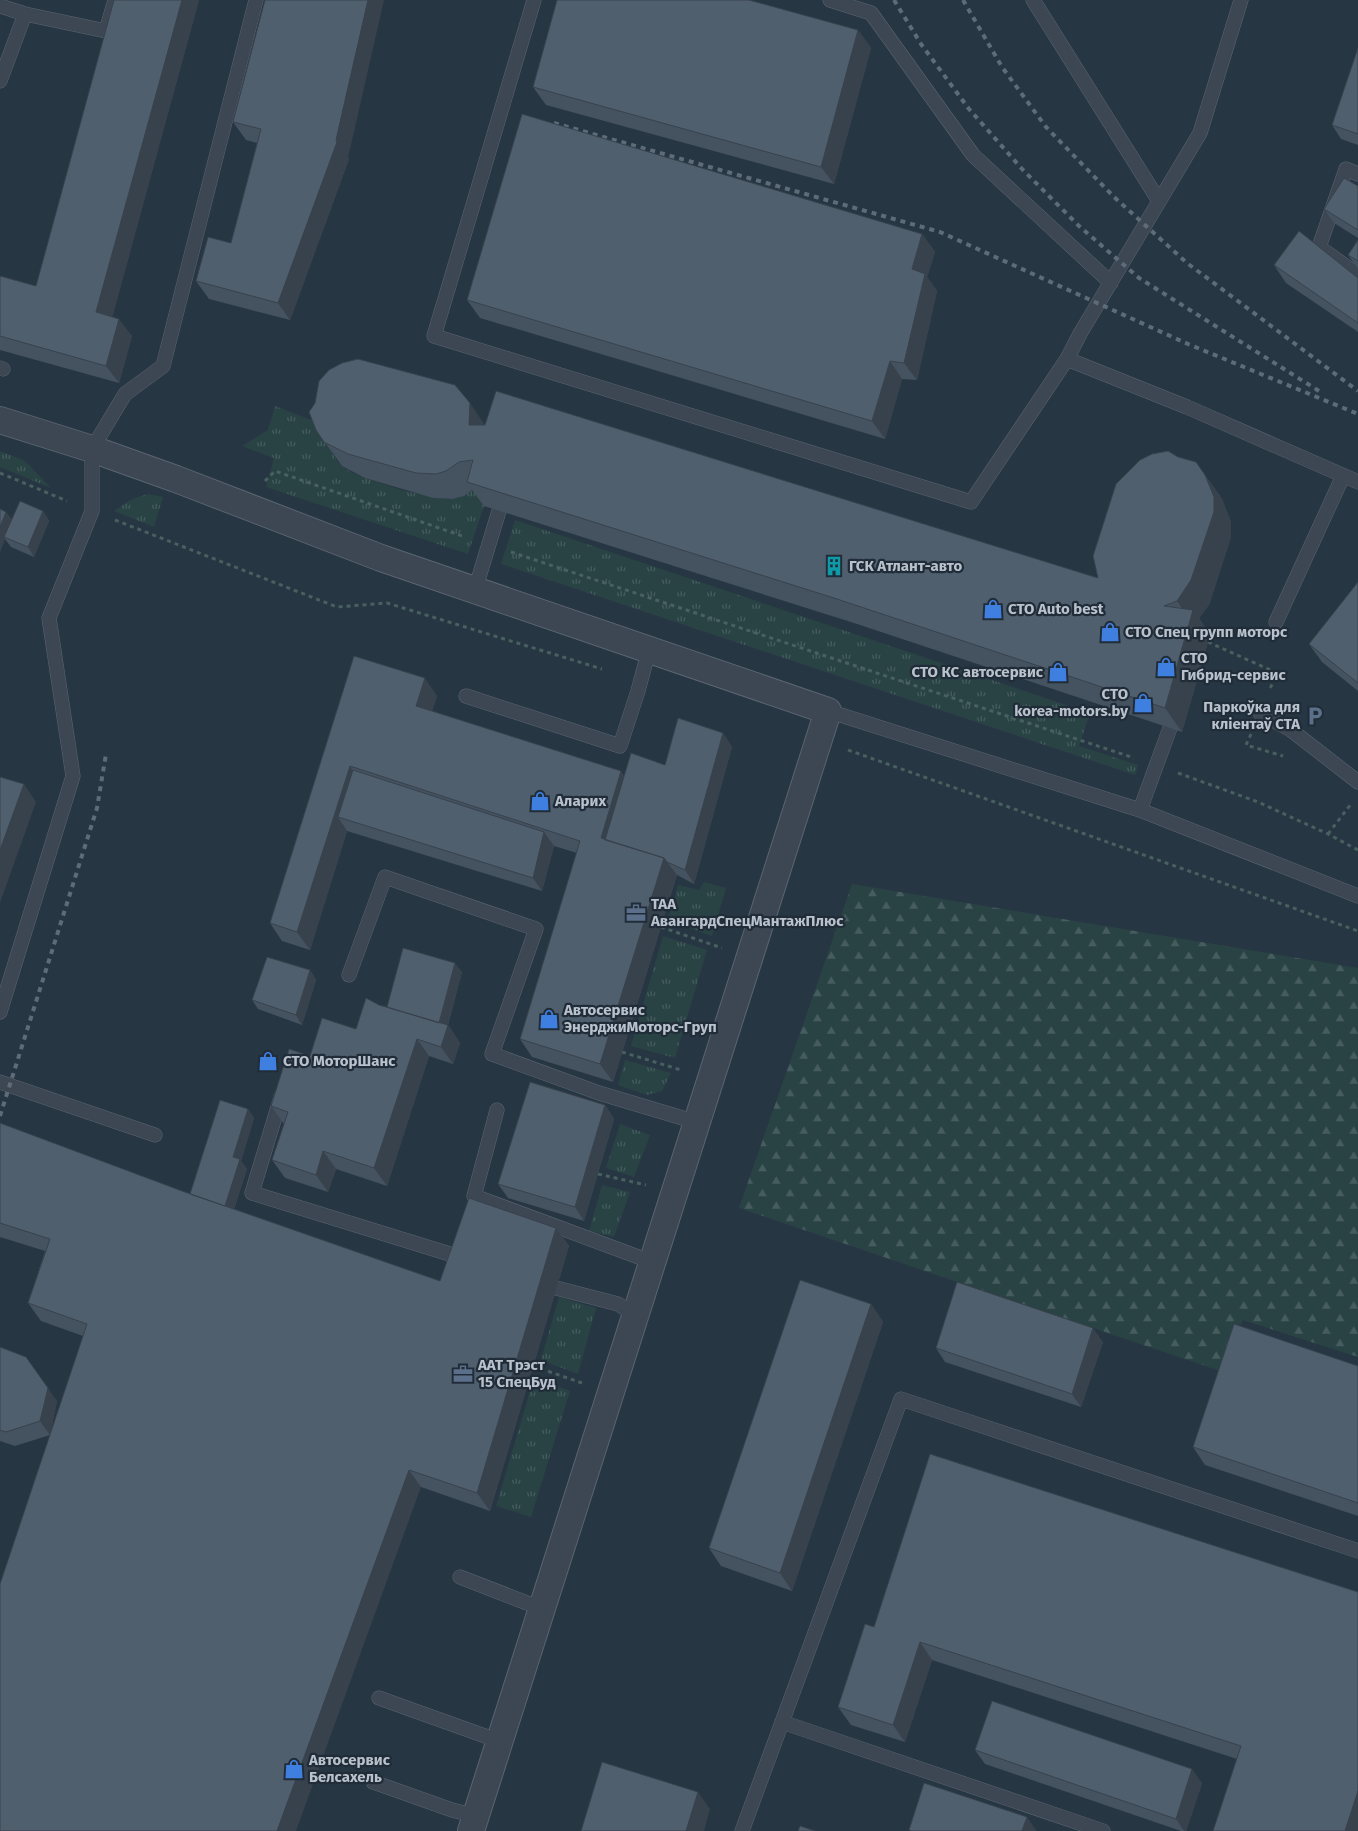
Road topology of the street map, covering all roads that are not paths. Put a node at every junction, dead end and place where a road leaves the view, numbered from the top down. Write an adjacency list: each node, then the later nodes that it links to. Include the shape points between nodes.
1 (115, 0): 8 (lane, via 106,31)
2 (256, 0): 16 (lane, via 163,366 125,394)
3 (534, 0): 14 (lane, via 434,336 971,502)
4 (830, 0): 13 (lane, via 872,13 973,156)
5 (1032, 0): 11 (lane)
6 (1240, 0): 11 (lane, via 1200,133)
7 (0, 6): 8 (lane)
8 (25, 14): 9 (lane)
9 (0, 81)
10 (1358, 174): 12 (lane, via 1346,169 1319,247)
11 (1159, 201): 13 (lane)
12 (1358, 275)
13 (1111, 283): 14 (lane)
14 (1067, 359): 17 (lane, via 1187,407)
15 (0, 420): 16 (street)
16 (92, 449): 20 (street); 31 (lane, via 92,511 49,618 73,776)
17 (1343, 476): 18 (lane); 21 (lane)
18 (1358, 482)
19 (499, 511): 20 (lane)
20 (475, 590): 22 (street)
21 (1276, 622)
22 (649, 650): 23 (lane, via 620,746); 24 (street)
23 (466, 696)
24 (828, 711): 28 (lane); 35 (street)
25 (1260, 713): 27 (lane, via 1291,730)
26 (1170, 728): 28 (lane)
27 (1358, 782)
28 (1140, 810): 29 (lane)
29 (1358, 896)
30 (349, 975): 35 (lane, via 385,877 536,929 492,1054 598,1093)
31 (0, 1012)
32 (0, 1082): 36 (lane)
33 (286, 1082): 37 (lane, via 252,1193)
34 (497, 1110): 38 (lane, via 474,1196)
35 (696, 1122): 38 (street)
36 (155, 1135)
37 (466, 1259)
38 (652, 1262): 40 (street)
39 (556, 1288): 40 (lane, via 618,1304)
40 (635, 1314): 43 (street)
41 (1358, 1551): 45 (lane, via 901,1399)
42 (460, 1577): 43 (lane)
43 (542, 1607): 46 (street)
44 (379, 1698): 46 (lane)
45 (782, 1722): 49 (lane); 50 (lane)
46 (499, 1741): 48 (street)
47 (372, 1782): 48 (lane, via 452,1810)
48 (473, 1824)
49 (742, 1831)
50 (1103, 1831)

